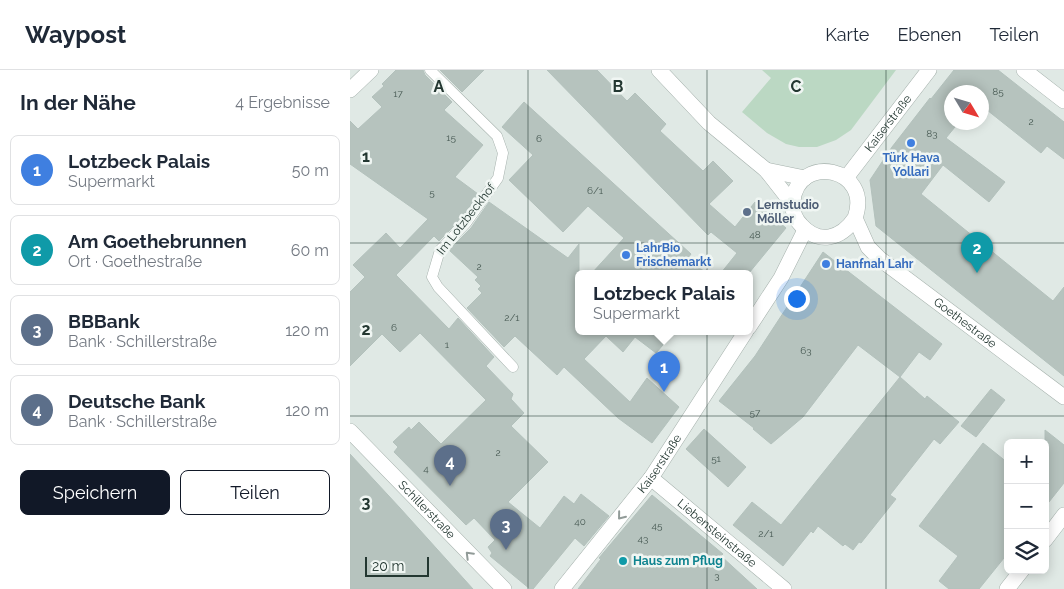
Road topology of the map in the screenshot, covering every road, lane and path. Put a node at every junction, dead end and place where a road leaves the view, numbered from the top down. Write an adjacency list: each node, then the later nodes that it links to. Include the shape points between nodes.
1 (371, 70): 6 (street)
2 (430, 70): 18 (lane, Im Lotzbeckhof, via 496,136 503,153 498,178 466,222 440,250 432,277)
3 (659, 70): 8 (street, via 709,123)
4 (929, 70): 10 (street, Kaiserstraße)
5 (1024, 70): 7 (street)
6 (350, 90)
7 (1064, 101)
8 (766, 170): 9 (street); 11 (street)
9 (805, 178): 10 (street, via 825,171); 11 (street)
10 (846, 178): 12 (street, Goethestraße, via 857,192 859,201)
11 (792, 203): 13 (street, via 798,223)
12 (855, 218): 14 (street); 15 (street, Goethestraße)
13 (805, 230): 14 (street, Goethestraße, via 822,237); 16 (street, via 781,278)
14 (840, 234): 15 (street, Goethestraße)
15 (868, 247): 19 (street, Goethestraße)
16 (753, 321)
17 (743, 335): 21 (street, Kaiserstraße)
18 (513, 367)
19 (1064, 397)
20 (350, 431): 25 (street, Schillerstraße, one-way to 20)
21 (651, 478): 26 (street, Kaiserstraße, one-way to 26); 27 (street, Liebensteinstraße)
22 (1064, 515): 23 (street)
23 (1049, 535)
24 (1019, 574): 28 (street)
25 (504, 589)
26 (562, 589)
27 (784, 589)
28 (1007, 589)

